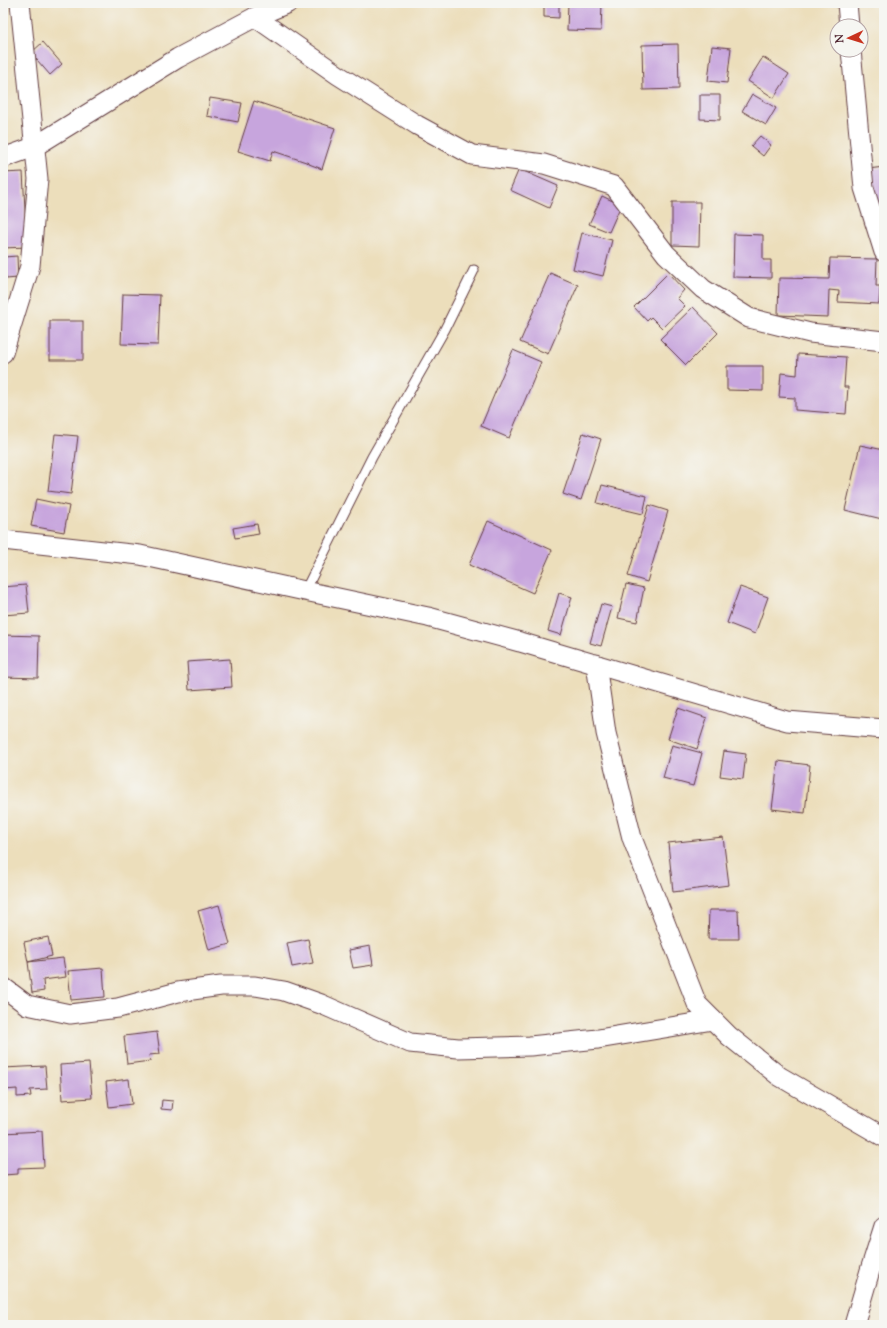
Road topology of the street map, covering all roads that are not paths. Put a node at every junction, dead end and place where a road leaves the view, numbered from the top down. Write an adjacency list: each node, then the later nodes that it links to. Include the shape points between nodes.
1 (20, 3): 7 (street)
2 (288, 3): 4 (street)
3 (848, 3): 5 (street)
4 (254, 17): 7 (street, via 178,58); 11 (street, via 338,76 417,125 472,155 544,164 614,186 666,254 703,289 749,318 810,333)
5 (849, 18)
6 (852, 58): 9 (street, via 864,188)
7 (34, 147): 8 (street); 12 (street, via 38,179 30,266)
8 (3, 158)
9 (884, 252)
10 (474, 270): 14 (lane, via 446,329 372,457)
11 (884, 341)
12 (3, 353)
13 (3, 540): 14 (street, via 140,555)
14 (305, 591): 15 (street, via 428,617)
15 (596, 664): 16 (street, via 787,721); 18 (street, via 606,733 632,838 697,1004)
16 (884, 729)
17 (3, 987): 18 (street, via 27,1004 70,1014 118,1008 178,992 221,986 255,986 321,1004 410,1043 458,1048 530,1046 598,1039)
18 (713, 1020): 19 (street, via 779,1076)
19 (884, 1137)
20 (884, 1226): 21 (street)
21 (854, 1325)

